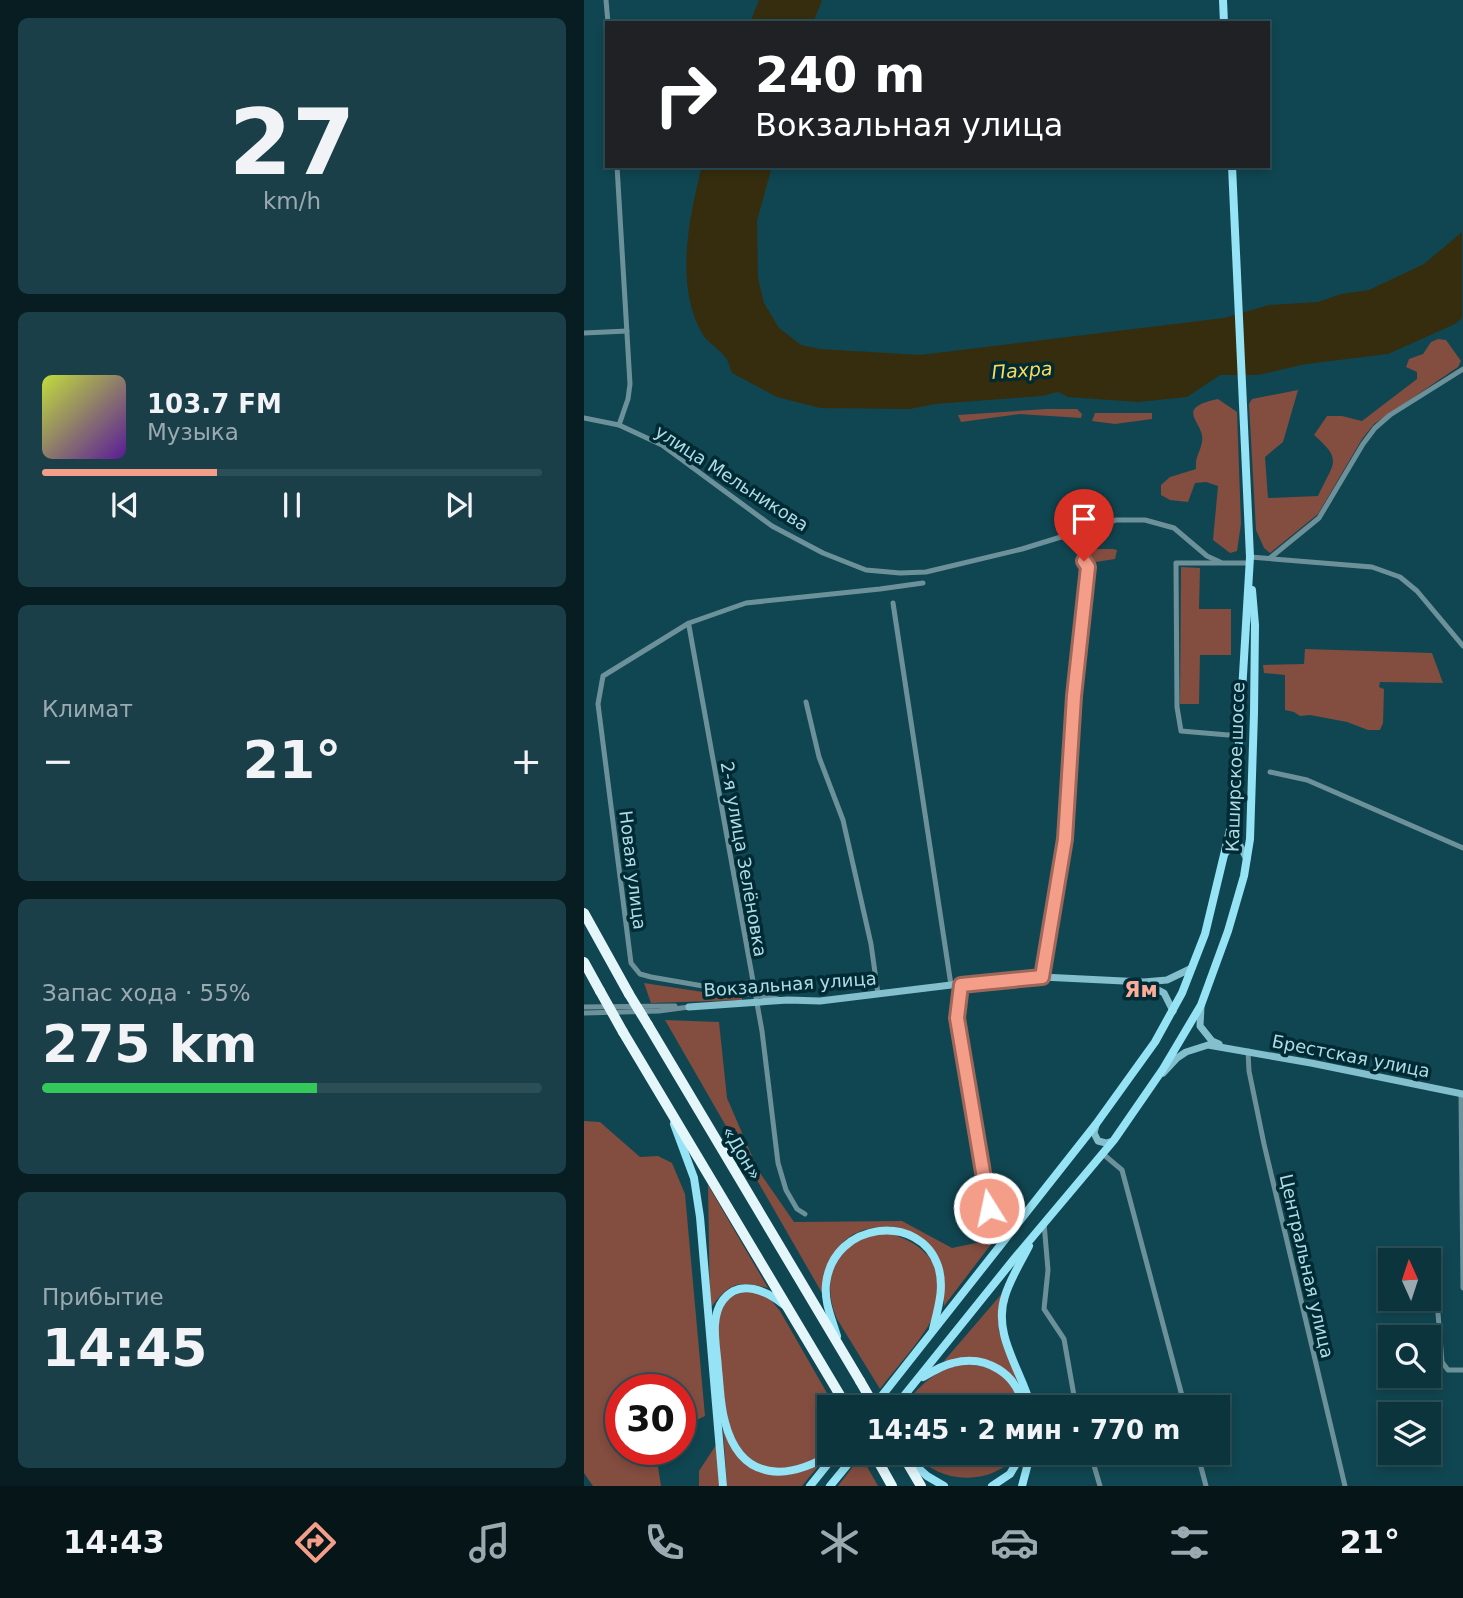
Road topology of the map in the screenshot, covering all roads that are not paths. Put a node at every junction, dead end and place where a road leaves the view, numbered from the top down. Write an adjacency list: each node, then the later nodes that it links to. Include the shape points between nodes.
1 (606, 0): 3 (street)
2 (1223, 0): 4 (main road)
3 (608, 21)
4 (1224, 21)
5 (617, 168): 7 (street)
6 (1232, 168): 13 (main road, Каширское шоссе)
7 (627, 331): 8 (street); 11 (street, via 630,392)
8 (584, 334)
9 (1462, 369): 12 (street, via 1375,428 1319,518)
10 (584, 418): 11 (street, улица Мельникова)
11 (619, 425): 15 (street, улица Мельникова, via 662,445 772,526 866,570 926,572 1116,520 1145,520 1174,528)
12 (1270, 558): 13 (street); 19 (street, via 1372,567 1400,577)
13 (1250, 560): 15 (street); 21 (main road, Каширское шоссе); 25 (main road, Каширское шоссе, via 1255,625)
14 (1084, 561): 29 (street, via 1088,567 1065,839)
15 (1220, 562): 21 (street, via 1176,563 1177,707 1181,730 1228,735)
16 (923, 583): 18 (street, via 746,603)
17 (893, 603): 31 (street)
18 (689, 625): 33 (street, 2-я улица Зелёновка); 33 (street, Новая улица, via 603,676 599,698 631,964 651,977)
19 (1461, 643)
20 (806, 702): 34 (street, via 819,757 843,820)
21 (1241, 730): 24 (main road, Каширское шоссе)
22 (1270, 772): 23 (street, via 1307,780)
23 (1462, 848)
24 (1225, 854): 25 (street, via 1240,846); 28 (main road, Каширское шоссе)
25 (1247, 860): 37 (main road, Каширское шоссе)
26 (584, 913): 57 (highway, «Дон», bridge)
27 (584, 962): 45 (highway, bridge)
28 (1192, 968): 30 (street, Вокзальная улица, via 1167,980); 40 (main road, Каширское шоссе)
29 (1042, 977): 30 (street, Вокзальная улица); 32 (street, Вокзальная улица)
30 (1145, 982): 40 (street, via 1164,993)
31 (951, 985): 32 (street, Вокзальная улица); 34 (street, Вокзальная улица)
32 (961, 985): 51 (street, via 957,1018 989,1208)
33 (753, 994): 35 (street, Новая улица); 36 (street, 2-я улица Зелёновка)
34 (878, 994): 35 (street, Вокзальная улица, via 820,1002)
35 (788, 1000): 36 (street, Вокзальная улица)
36 (756, 1003): 38 (street, Вокзальная улица); 49 (street, 2-я улица Зелёновка, via 778,1163 786,1190)
37 (1201, 1005): 41 (street, Брестская улица, via 1204,1034); 43 (main road, Каширское шоссе)
38 (689, 1007): 39 (street)
39 (584, 1010)
40 (1173, 1011): 46 (main road, Каширское шоссе)
41 (1233, 1049): 42 (street, Брестская улица); 43 (street, Брестская улица, via 1193,1048)
42 (1248, 1051): 44 (street, Брестская улица); 88 (street, Центральная улица, via 1264,1144)
43 (1155, 1082): 47 (main road, Каширское шоссе)
44 (1462, 1094): 53 (street)
45 (668, 1108): 54 (highway); 78 (main road, via 696,1194)
46 (1096, 1124): 47 (street, via 1098,1140); 56 (main road, Каширское шоссе)
47 (1114, 1140): 48 (main road, Каширское шоссе)
48 (1103, 1154): 50 (main road, Каширское шоссе); 67 (street, via 1122,1170)
49 (805, 1214)
50 (1044, 1223): 52 (main road, Каширское шоссе); 66 (street, via 1048,1270 1044,1309 1064,1339)
51 (980, 1231)
52 (1037, 1231): 59 (main road, Каширское шоссе); 65 (main road, via 1002,1307 1006,1342)
53 (1462, 1288)
54 (790, 1309): 60 (highway); 68 (main road, via 769,1293 750,1288 730,1294 719,1307 715,1324 725,1422 736,1449 765,1470 798,1471)
55 (1438, 1311): 58 (street, via 1442,1362 1448,1370)
56 (932, 1333): 57 (main road, via 941,1298 936,1261 912,1238 879,1230 850,1240 830,1266 826,1294); 62 (main road, Каширское шоссе)
57 (838, 1342): 61 (highway, «Дон», bridge)
58 (1462, 1370)
59 (918, 1380): 63 (main road, Каширское шоссе); 64 (main road, via 953,1363 986,1363 1004,1372)
60 (840, 1395)
61 (868, 1395)
62 (883, 1395)
63 (905, 1395)
64 (1020, 1395)
65 (1026, 1395)
66 (1074, 1395)
67 (1182, 1395)
68 (817, 1461)
69 (825, 1465): 79 (main road)
70 (847, 1465): 80 (main road)
71 (880, 1465): 81 (highway)
72 (909, 1465): 82 (highway)
73 (915, 1465): 83 (main road)
74 (1015, 1465): 84 (main road)
75 (1028, 1465): 85 (main road)
76 (1094, 1465): 86 (street)
77 (1200, 1465): 87 (street)
78 (723, 1486)
79 (810, 1486)
80 (830, 1486)
81 (891, 1486)
82 (921, 1486)
83 (944, 1486)
84 (992, 1486)
85 (1022, 1486)
86 (1100, 1486)
87 (1206, 1486)
88 (1345, 1486)

